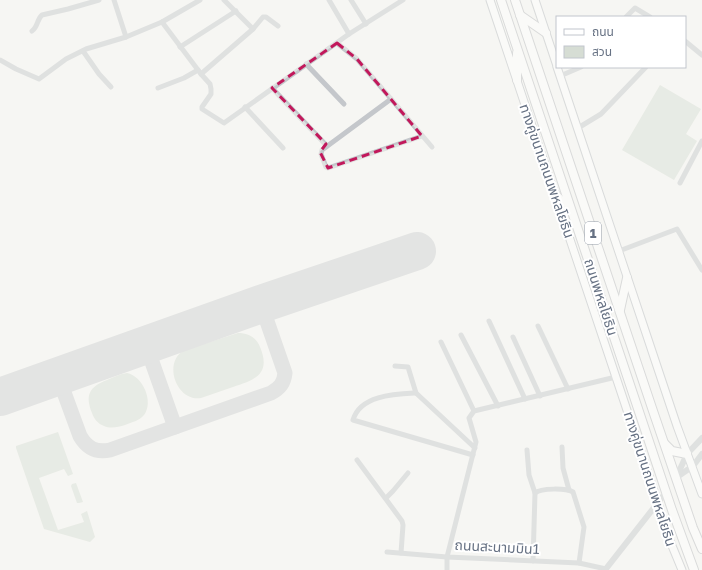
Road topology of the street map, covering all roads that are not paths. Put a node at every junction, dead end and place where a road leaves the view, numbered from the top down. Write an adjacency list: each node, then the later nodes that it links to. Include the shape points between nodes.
1 (99, 0): 20 (street, via 42,15)
2 (114, 0): 23 (street)
3 (200, 0): 16 (street)
4 (224, 0): 12 (street)
5 (328, 0): 22 (street)
6 (351, 0): 17 (street)
7 (403, 0): 17 (street)
8 (490, 0): 38 (main road, ทางคู่ขนานถนนพหลโยธิน / 1)
9 (501, 0): 27 (highway, ถนนพหลโยธิน / 1)
10 (515, 0): 13 (highway, ถนนพหลโยธิน / 1)
11 (535, 0): 21 (main road, 1)
12 (236, 11): 19 (street); 26 (street)
13 (520, 15): 21 (highway); 57 (highway, ถนนพหลโยธิน / 1)
14 (627, 16): 15 (street, via 635,8)
15 (648, 16)
16 (162, 22): 23 (street); 26 (street)
17 (366, 24): 22 (street)
18 (278, 26): 19 (street, via 264,16)
19 (253, 29): 36 (street)
20 (32, 31)
21 (546, 33): 31 (main road, 1)
22 (349, 34): 25 (street)
23 (126, 37): 28 (street)
24 (686, 42): 29 (street)
25 (337, 43): 32 (street); 42 (street, via 357,59)
26 (180, 47): 36 (street)
27 (518, 48): 38 (highway); 53 (highway, ถนนพหลโยธิน / 1)
28 (83, 51): 30 (street, via 66,59 38,79); 39 (street)
29 (702, 55)
30 (0, 60)
31 (556, 63)
32 (306, 64): 41 (street); 43 (street)
33 (558, 68): 37 (main road, 1)
34 (579, 68): 37 (street)
35 (645, 68): 45 (street, via 601,114)
36 (199, 72): 40 (street); 44 (street, via 210,84 211,89 202,110 224,123)
37 (560, 76): 45 (main road, 1)
38 (517, 80): 52 (main road, ทางคู่ขนานถนนพหลโยธิน / 1)
39 (111, 86)
40 (158, 88)
41 (272, 88): 44 (street); 48 (street)
42 (391, 98): 46 (street); 48 (street)
43 (344, 104)
44 (245, 107): 50 (street)
45 (578, 128): 54 (main road, 1)
46 (422, 136): 48 (street, via 328,168 320,152); 49 (street)
47 (702, 141): 51 (street)
48 (327, 146)
49 (432, 147)
50 (283, 148)
51 (680, 184)
52 (555, 194): 53 (highway); 64 (main road, ทางคู่ขนานถนนพหลโยธิน / 1)
53 (573, 213): 84 (highway, ถนนพหลโยธิน / 1)
54 (619, 251): 55 (street, via 677,229); 56 (main road, 1)
55 (702, 270)
56 (627, 278): 57 (highway); 76 (main road, 1)
57 (619, 311): 72 (highway, ถนนพหลโยธิน / 1)
58 (489, 321): 68 (street)
59 (538, 326): 65 (street)
60 (461, 335): 69 (street)
61 (513, 336): 67 (street)
62 (441, 342): 70 (street)
63 (395, 366): 66 (street, via 408,367)
64 (616, 377): 65 (street); 88 (main road, ทางคู่ขนานถนนพหลโยธิน / 1)
65 (568, 389): 67 (street)
66 (416, 394): 74 (street); 78 (street, via 394,394 372,401 360,408 353,420)
67 (540, 396): 68 (street)
68 (525, 399): 69 (street)
69 (498, 406): 70 (street)
70 (474, 411): 74 (street, via 469,418 476,442)
71 (702, 438): 76 (street)
72 (664, 443): 76 (highway, via 672,451); 82 (highway, ถนนพหลโยธิน / 1)
73 (562, 447): 83 (street, via 563,468)
74 (475, 448): 78 (street)
75 (527, 450): 85 (street, via 529,475)
76 (687, 454): 80 (main road, 1); 82 (street)
77 (702, 454): 80 (street)
78 (473, 455): 92 (street)
79 (357, 460): 87 (street)
80 (692, 466): 82 (street); 86 (main road, 1)
81 (408, 473): 87 (street)
82 (676, 478): 84 (highway); 89 (highway, ถนนพหลโยธิน / 1)
83 (569, 490): 85 (street, via 540,490); 94 (street, via 573,492 584,527)
84 (667, 492): 88 (street); 98 (highway, ถนนพหลโยธิน / 1)
85 (535, 493): 93 (street)
86 (702, 494)
87 (386, 498): 91 (street, via 404,525)
88 (658, 503): 95 (street); 97 (main road, ทางคู่ขนานถนนพหลโยธิน / 1)
89 (702, 549)
90 (387, 552): 91 (street, ถนนสะนามบิน1)
91 (401, 553): 92 (street, ถนนสะนามบิน1)
92 (447, 557): 93 (street, ถนนสะนามบิน1); 96 (street)
93 (533, 561): 94 (street, ถนนสะนามบิน1)
94 (579, 563): 95 (street, ถนนสะนามบิน1)
95 (605, 569)
96 (447, 570)
97 (682, 570)
98 (694, 570)

